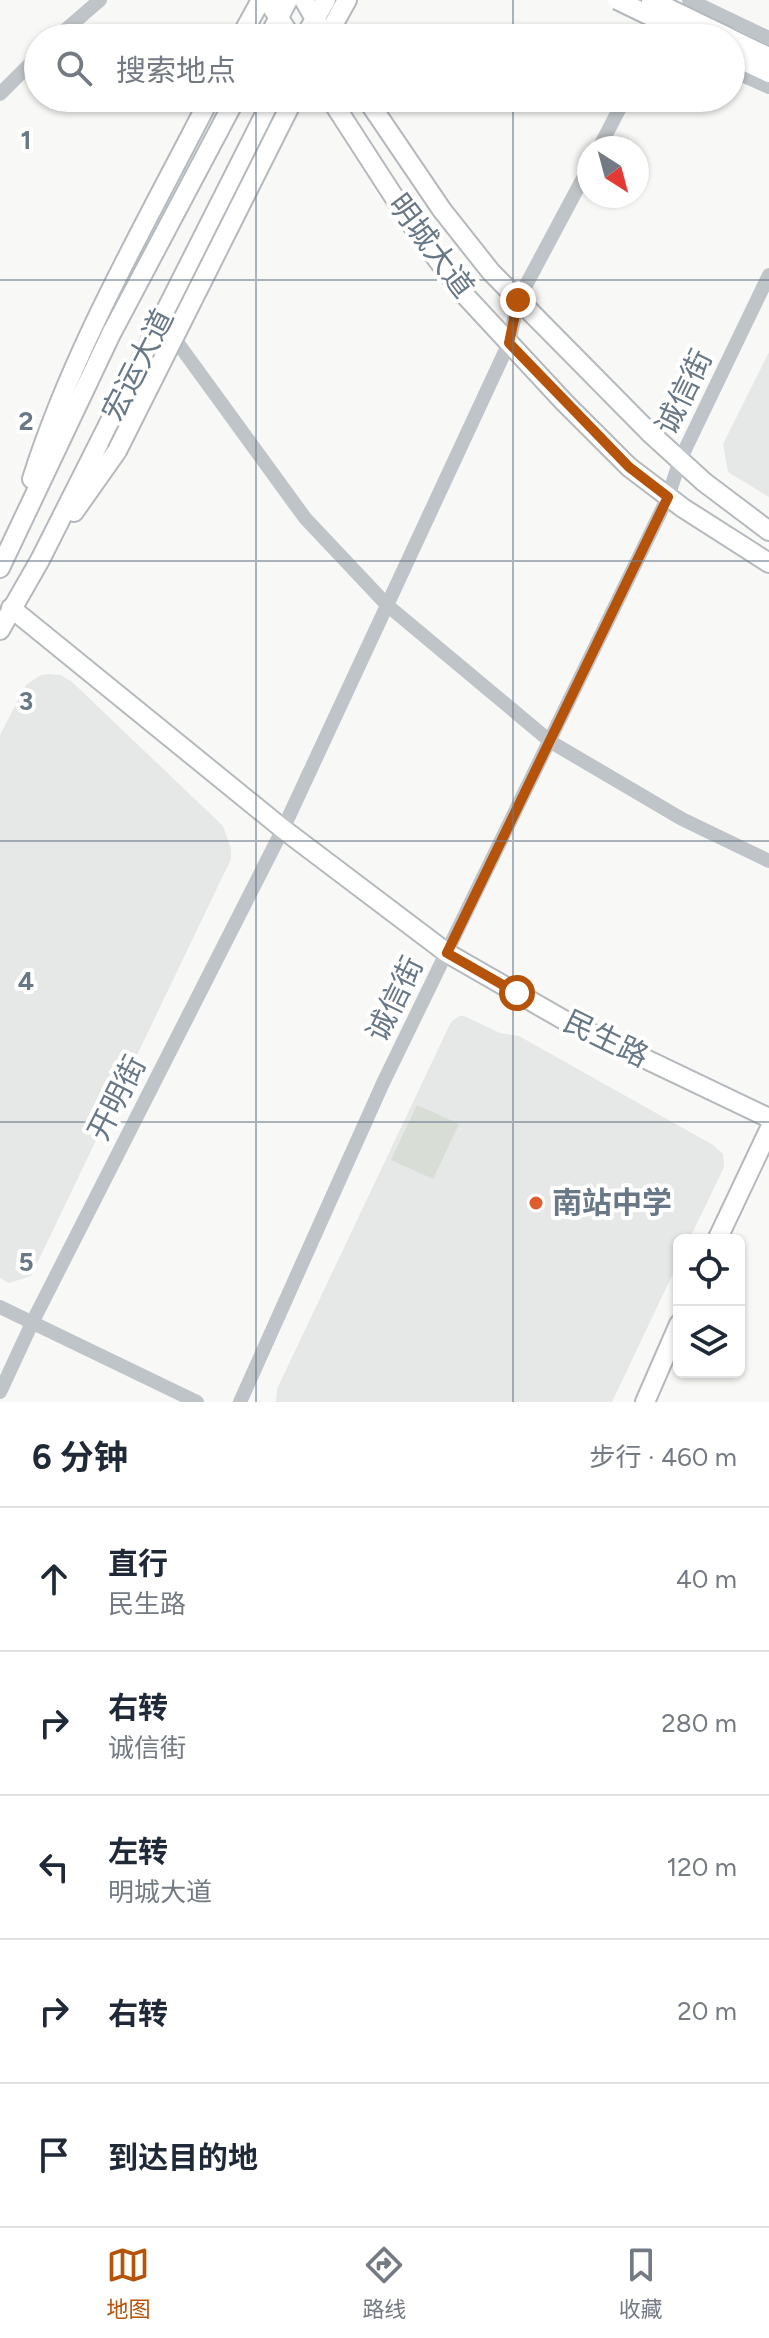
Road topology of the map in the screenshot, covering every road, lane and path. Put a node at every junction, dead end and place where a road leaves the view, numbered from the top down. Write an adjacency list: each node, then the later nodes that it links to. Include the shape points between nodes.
1 (100, 0): 13 (street)
2 (261, 0): 14 (main road)
3 (267, 0): 11 (main road)
4 (304, 0): 12 (main road)
5 (326, 0): 12 (main road)
6 (347, 0): 17 (main road)
7 (617, 0): 19 (main road, bridge)
8 (651, 0): 20 (main road, bridge)
9 (671, 0): 18 (street)
10 (689, 0): 21 (street)
11 (284, 8)
12 (314, 20): 15 (main road); 16 (main road)
13 (72, 24)
14 (248, 24)
15 (312, 24)
16 (317, 24)
17 (334, 24)
18 (662, 24)
19 (667, 24)
20 (701, 24)
21 (740, 24)
22 (745, 27): 23 (street)
23 (769, 38)
24 (745, 45): 25 (main road)
25 (769, 57)
26 (745, 62): 28 (main road)
27 (24, 70): 31 (street)
28 (769, 73)
29 (745, 76): 30 (street)
30 (769, 87)
31 (0, 94)
32 (203, 112): 49 (main road, via 89,336 48,430)
33 (229, 112): 49 (main road, 宏运大道, via 111,334)
34 (266, 112): 44 (main road, 宏运大道)
35 (287, 112): 50 (main road, bridge, via 117,451)
36 (339, 112): 45 (main road, 明城大道, via 416,231)
37 (376, 112): 43 (main road, 明城大道, via 442,210)
38 (618, 112): 39 (street)
39 (605, 136)
40 (577, 189): 43 (street, 开明街)
41 (769, 275): 42 (street, 诚信街)
42 (764, 298): 46 (street, 诚信街)
43 (518, 300): 45 (street, 开明街); 46 (main road, 明城大道)
44 (161, 320): 50 (main road, 宏运大道); 53 (street, via 305,518)
45 (509, 343): 47 (main road, 明城大道, via 629,467); 53 (street, 开明街)
46 (680, 460): 47 (street, 诚信街); 48 (main road, 明城大道)
47 (668, 497): 51 (main road, 明城大道); 56 (street, 诚信街)
48 (769, 531)
49 (10, 547): 52 (main road, 宏运大道)
50 (40, 560): 54 (main road, 宏运大道)
51 (769, 563)
52 (0, 568)
53 (387, 605): 56 (street); 57 (street, 开明街)
54 (11, 608): 55 (main road, 宏运大道); 57 (main road, 民生路)
55 (0, 630)
56 (551, 742): 58 (street, via 682,819); 59 (street, 诚信街)
57 (283, 829): 59 (main road, 民生路); 64 (street, 开明街)
58 (769, 861)
59 (447, 953): 60 (main road, 民生路, via 564,1020); 68 (street, 诚信街)
60 (769, 1118)
61 (769, 1130): 62 (main road)
62 (720, 1234)
63 (0, 1307): 64 (street)
64 (33, 1321): 66 (street, 开明街); 67 (street)
65 (673, 1338): 69 (main road)
66 (0, 1392)
67 (197, 1402)
68 (240, 1402)
69 (645, 1402)

